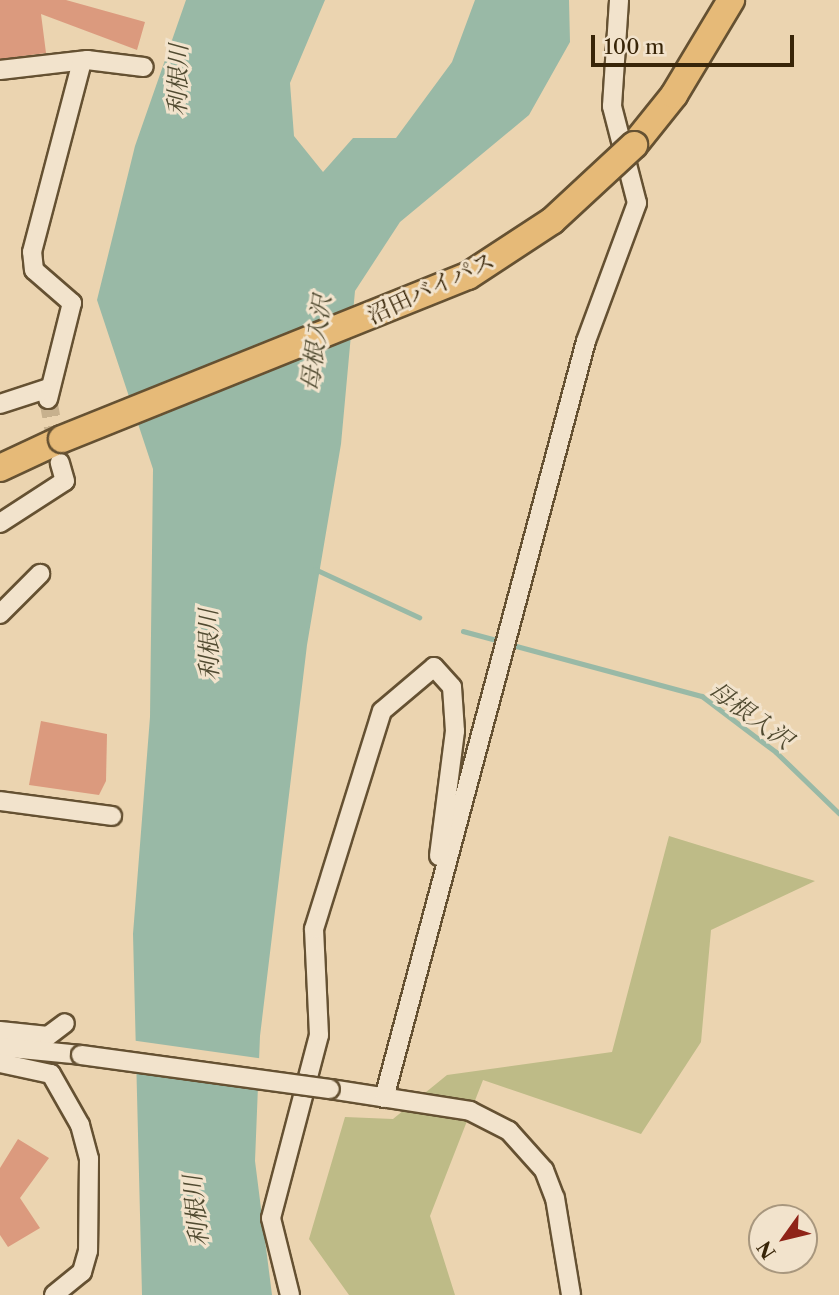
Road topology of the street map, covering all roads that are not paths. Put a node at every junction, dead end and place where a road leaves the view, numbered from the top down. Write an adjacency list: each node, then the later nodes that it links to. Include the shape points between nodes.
1 (618, 0): 14 (street, via 612,106 637,203 586,341)
2 (731, 0): 7 (highway, 沼田バイパス, bridge, via 674,95 634,145 552,221 468,276)
3 (82, 61): 4 (street); 5 (street); 6 (street, via 32,252 34,270 72,303 48,394)
4 (144, 67)
5 (0, 69)
6 (0, 404)
7 (61, 451): 8 (highway, 沼田バイパス); 9 (street, via 65,481)
8 (0, 467)
9 (0, 523)
10 (40, 574): 11 (street)
11 (4, 604)
12 (0, 801): 13 (street)
13 (112, 816)
14 (433, 912): 19 (street); 21 (street, via 454,731 452,687 434,667 382,711 314,929 319,1035 271,1218)
15 (65, 1023): 16 (street, via 47,1039)
16 (0, 1031)
17 (0, 1046): 19 (street, bridge)
18 (0, 1063): 20 (street, via 44,1068 80,1125 89,1160 88,1251 82,1272)
19 (384, 1098): 22 (street, via 470,1111 527,1149 555,1198)
20 (54, 1295)
21 (290, 1295)
22 (571, 1295)

